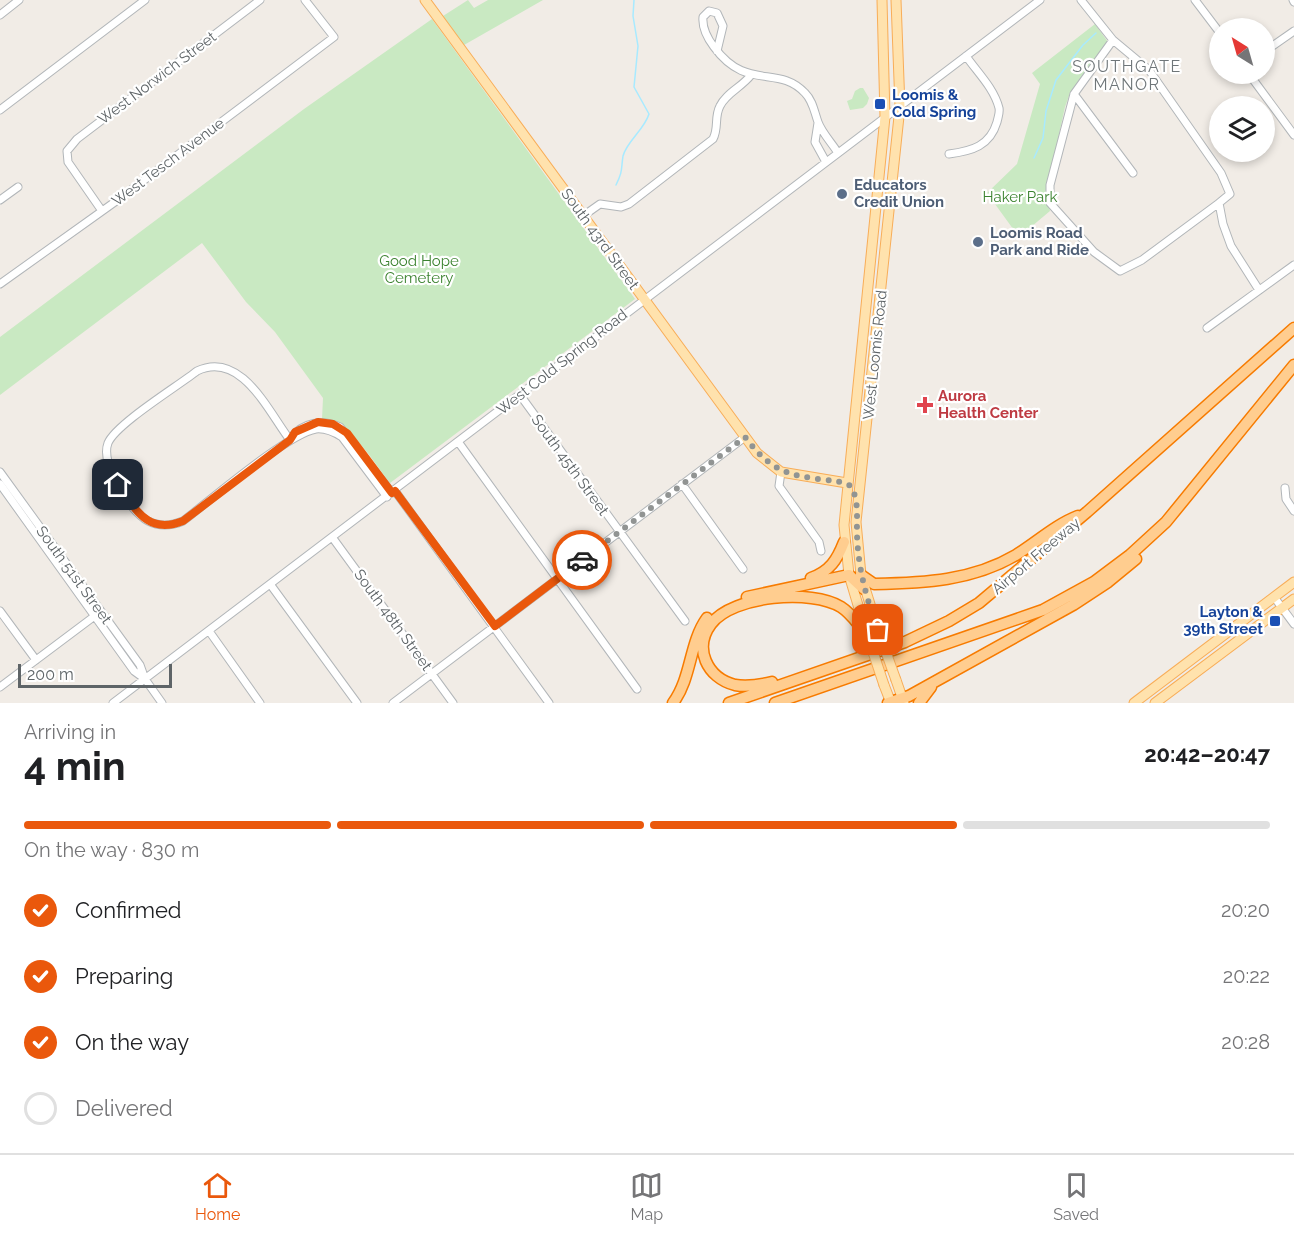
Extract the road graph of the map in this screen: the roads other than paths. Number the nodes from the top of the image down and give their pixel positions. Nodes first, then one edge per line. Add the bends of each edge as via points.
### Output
1 (19, 0) edge
2 (145, 0) edge
3 (260, 0) edge
4 (305, 0) edge
5 (425, 0) edge
6 (882, 0) edge
7 (896, 0) edge
8 (1040, 0) edge
9 (1081, 0) edge
10 (1195, 0) edge
11 (0, 15) edge
12 (1209, 18) edge
13 (1294, 31) edge
14 (1113, 40) junction
15 (1275, 44) edge
16 (717, 51) junction
17 (966, 56) junction
18 (751, 75) junction
19 (1256, 84) edge
20 (1074, 94) junction
21 (900, 107) junction
22 (0, 110) edge
23 (885, 117) junction
24 (818, 123) junction
25 (1294, 135) edge
26 (838, 153) junction
27 (949, 154) dead end
28 (826, 162) junction
29 (1133, 173) dead end
30 (18, 187) dead end
31 (0, 200) edge
32 (1220, 203) junction
33 (102, 211) junction
34 (583, 216) junction
35 (1294, 265) edge
36 (0, 284) edge
37 (1259, 290) junction
38 (866, 296) junction
39 (880, 296) junction
40 (644, 299) junction
41 (1207, 328) dead end
42 (1294, 328) edge
43 (1294, 365) edge
44 (520, 394) junction
45 (745, 437) junction
46 (290, 440) junction
47 (459, 442) junction
48 (851, 446) junction
49 (0, 472) edge
50 (781, 472) junction
51 (847, 483) junction
52 (860, 483) junction
53 (0, 484) edge
54 (682, 484) junction
55 (1285, 488) dead end
56 (391, 493) junction
57 (1294, 511) edge
58 (857, 513) junction
59 (1087, 513) junction
60 (619, 532) junction
61 (332, 537) junction
62 (1149, 540) junction
63 (844, 542) junction
64 (821, 551) dead end
65 (743, 569) dead end
66 (849, 575) junction
67 (861, 575) junction
68 (557, 579) junction
69 (1294, 582) edge
70 (270, 585) junction
71 (786, 588) junction
72 (864, 589) junction
73 (1274, 597) junction
74 (1294, 599) edge
75 (1282, 608) junction
76 (0, 612) edge
77 (98, 613) junction
78 (686, 621) dead end
79 (1294, 624) edge
80 (495, 626) junction
81 (209, 631) junction
82 (872, 632) junction
83 (36, 660) junction
84 (850, 662) junction
85 (432, 674) junction
86 (145, 679) junction
87 (937, 681) junction
88 (0, 687) edge
89 (637, 688) dead end
90 (903, 701) edge
91 (114, 703) edge
92 (162, 703) edge
93 (260, 703) edge
94 (357, 703) edge
95 (393, 703) edge
96 (453, 703) edge
97 (549, 703) edge
98 (673, 703) edge
99 (729, 703) edge
100 (775, 703) edge
101 (890, 703) edge
102 (919, 703) edge
103 (1134, 703) edge
104 (1155, 703) edge

1 - 11 street
2 - 22 street
3 - 33 street, West Norwich Street via 77,139 67,151 68,162
4 - 33 street, West Tesch Avenue via 333,37
5 - 34 main road, South 43rd Street
6 - 23 main road, West Loomis Road
7 - 21 main road, West Loomis Road
8 - 17 street, West Cold Spring Road
9 - 14 street
10 - 12 street
13 - 15 street
14 - 20 street
14 - 32 street via 1149,70 1221,173 1230,194
16 - 16 street via 702,22 709,11 717,13 723,26
16 - 18 street via 733,68
17 - 21 street, West Cold Spring Road
17 - 27 street via 992,92 1000,111 986,142 971,151
18 - 24 street via 793,84 812,103
18 - 34 street via 724,99 713,139 629,204 600,204
19 - 25 street
20 - 29 street
20 - 32 street via 1050,185 1050,203 1094,252 1120,271 1142,260
21 - 23 street, West Cold Spring Road
21 - 39 main road, West Loomis Road
23 - 26 street, West Cold Spring Road
23 - 38 main road, West Loomis Road
24 - 26 street
24 - 28 street via 815,142
26 - 28 street, West Cold Spring Road
28 - 40 street, West Cold Spring Road
30 - 31 street
32 - 37 street via 1231,246
33 - 36 street, West Tesch Avenue
34 - 40 main road, South 43rd Street
35 - 37 street
37 - 41 street
38 - 39 main road
38 - 48 main road, West Loomis Road
39 - 52 main road, West Loomis Road
40 - 44 street, West Cold Spring Road
40 - 45 main road, South 43rd Street
42 - 59 highway, Airport Freeway
43 - 62 highway
44 - 47 street, West Cold Spring Road
44 - 60 street, South 45th Street
45 - 50 main road, South 43rd Street
45 - 54 street
46 - 46 street via 183,521 168,526 146,520 135,510 111,474 106,458 108,442 119,429 197,371 212,365 228,367 241,375
46 - 56 street via 295,432 318,422 333,424
47 - 56 street, West Cold Spring Road
47 - 68 street
48 - 51 main road, West Loomis Road
48 - 52 main road
49 - 77 street, South 51st Street
50 - 51 main road
50 - 64 street via 779,486 819,542
51 - 58 main road via 853,489
51 - 63 main road, West Loomis Road
52 - 58 main road, West Loomis Road
53 - 77 street, South 51st Street
54 - 60 street
54 - 65 street
55 - 57 street via 1286,499
56 - 61 street, West Cold Spring Road
56 - 80 street
58 - 67 main road, West Loomis Road
59 - 67 highway via 1065,521 1007,560 963,576 930,582 874,584
59 - 84 highway, Airport Freeway via 979,603 905,642
60 - 68 street
60 - 78 street, South 45th Street
61 - 70 street, West Cold Spring Road
61 - 85 street, South 48th Street
62 - 87 highway via 1146,549 1096,591
62 - 100 highway via 1094,582 1042,610
63 - 66 main road, West Loomis Road
63 - 71 highway via 837,560 825,572
66 - 71 highway
66 - 72 highway
66 - 82 main road, West Loomis Road
67 - 72 main road, West Loomis Road
68 - 80 street
68 - 89 street
69 - 73 main road
70 - 81 street, West Cold Spring Road
70 - 94 street
71 - 98 highway via 729,603 706,618 698,632 687,678
72 - 82 main road, West Loomis Road
73 - 75 street
73 - 103 main road
74 - 75 main road
75 - 79 street
75 - 104 main road
76 - 83 street
77 - 83 street
77 - 86 street, South 51st Street via 134,671
80 - 85 street
80 - 97 street
81 - 86 street, West Cold Spring Road
81 - 93 street
82 - 84 highway via 842,608 816,597 793,596 723,613 711,623 702,644 705,660 714,674 742,686 765,684
82 - 90 main road, West Loomis Road, bridge
82 - 101 main road, West Loomis Road, bridge
83 - 88 street
84 - 99 highway, Airport Freeway
85 - 95 street
85 - 96 street, South 48th Street
86 - 91 street, West Cold Spring Road
86 - 92 street, South 51st Street
87 - 90 highway
87 - 102 highway
90 - 101 highway

